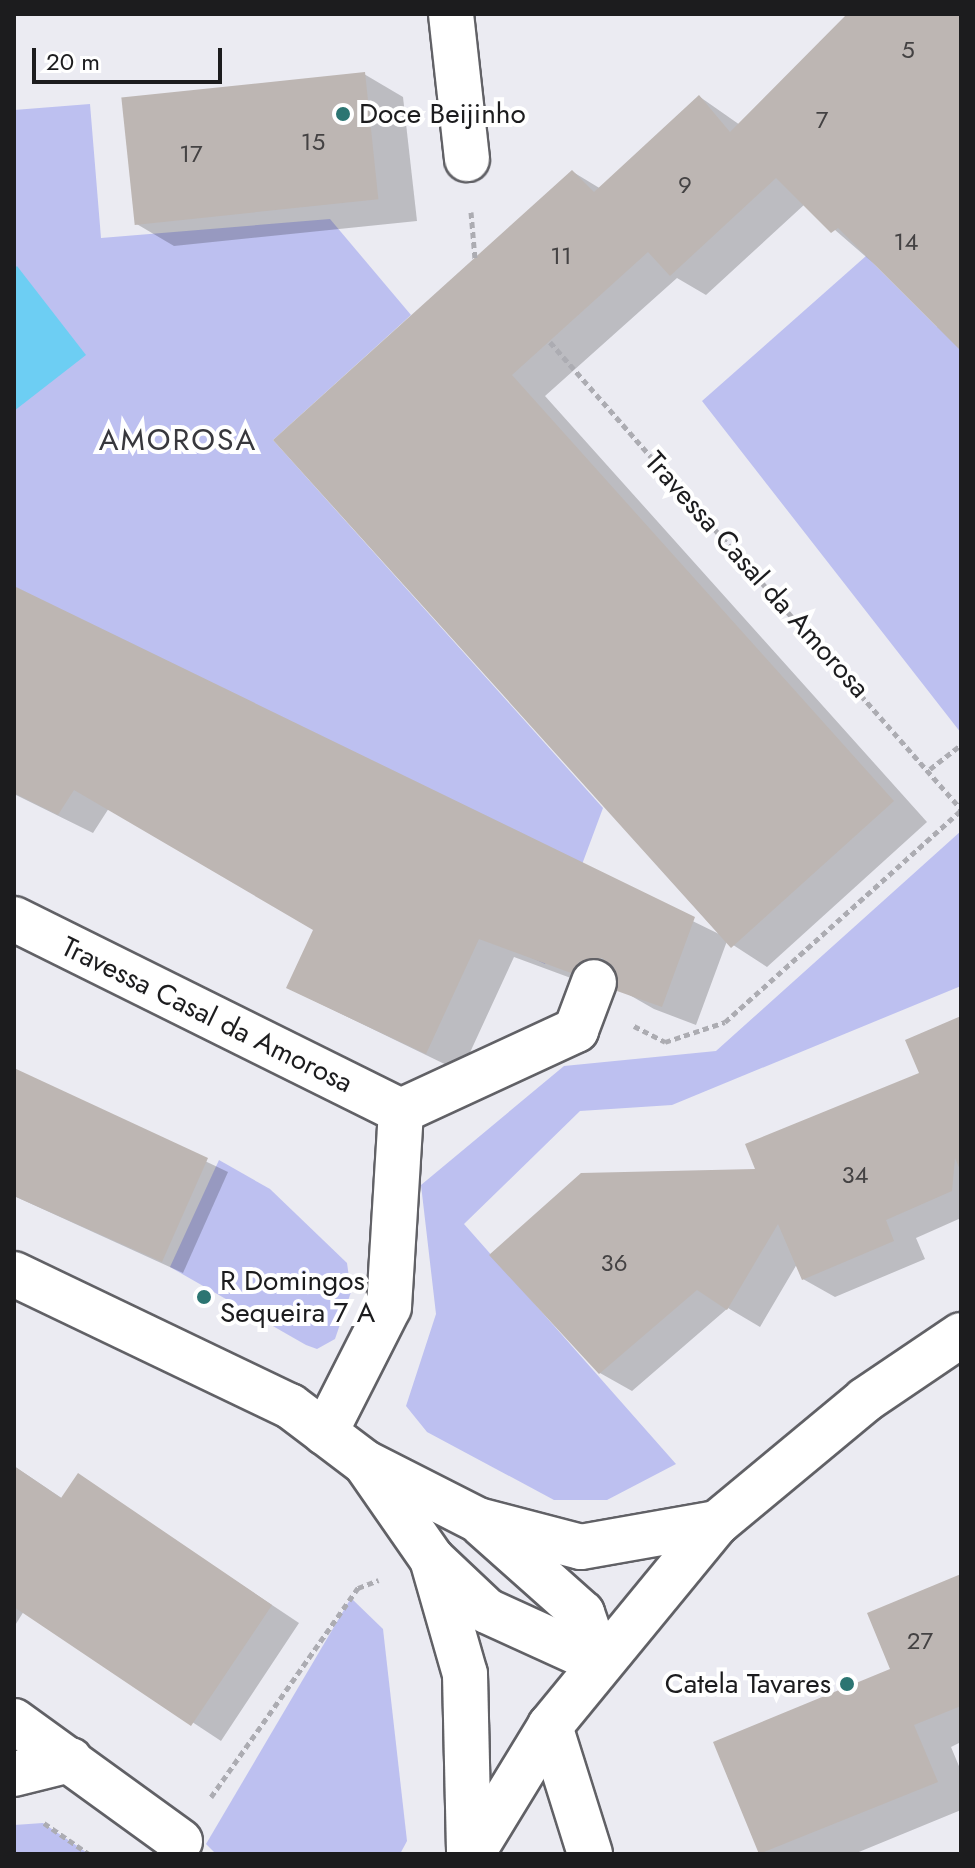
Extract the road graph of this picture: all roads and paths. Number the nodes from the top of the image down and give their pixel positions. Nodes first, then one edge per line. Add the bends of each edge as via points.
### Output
1 (451, 14) edge
2 (467, 159) dead end
3 (550, 342) dead end
4 (961, 745) edge
5 (930, 769) junction
6 (961, 809) edge
7 (14, 919) edge
8 (590, 992) joint
9 (401, 1111) junction
10 (14, 1274) edge
11 (961, 1335) edge
12 (325, 1433) junction
13 (364, 1462) junction
14 (478, 1520) junction
15 (717, 1523) junction
16 (432, 1559) junction
17 (599, 1662) junction
18 (14, 1721) edge
19 (550, 1726) junction
20 (252, 1741) dead end
21 (70, 1760) junction
22 (14, 1774) edge
23 (33, 1816) dead end
24 (180, 1841) dead end
25 (595, 1852) edge
26 (89, 1854) edge
27 (470, 1854) edge

1 - 2 street
3 - 5 path, Travessa Casal da Amorosa
4 - 5 path
5 - 6 path, Travessa Casal da Amorosa
6 - 8 path, Travessa Casal da Amorosa via 725,1022 665,1042
7 - 9 street, Travessa Casal da Amorosa
8 - 9 street via 576,1030
9 - 12 street via 389,1307
10 - 12 street via 290,1406
11 - 15 street via 865,1400
12 - 13 street
13 - 14 street
13 - 16 street
14 - 15 street via 581,1547
14 - 17 street via 582,1613
15 - 17 street
16 - 17 street via 487,1611
16 - 20 path via 358,1588
16 - 27 street via 465,1674
17 - 19 street
18 - 21 street
19 - 25 street
19 - 27 street
21 - 22 street
21 - 24 street
23 - 26 path

